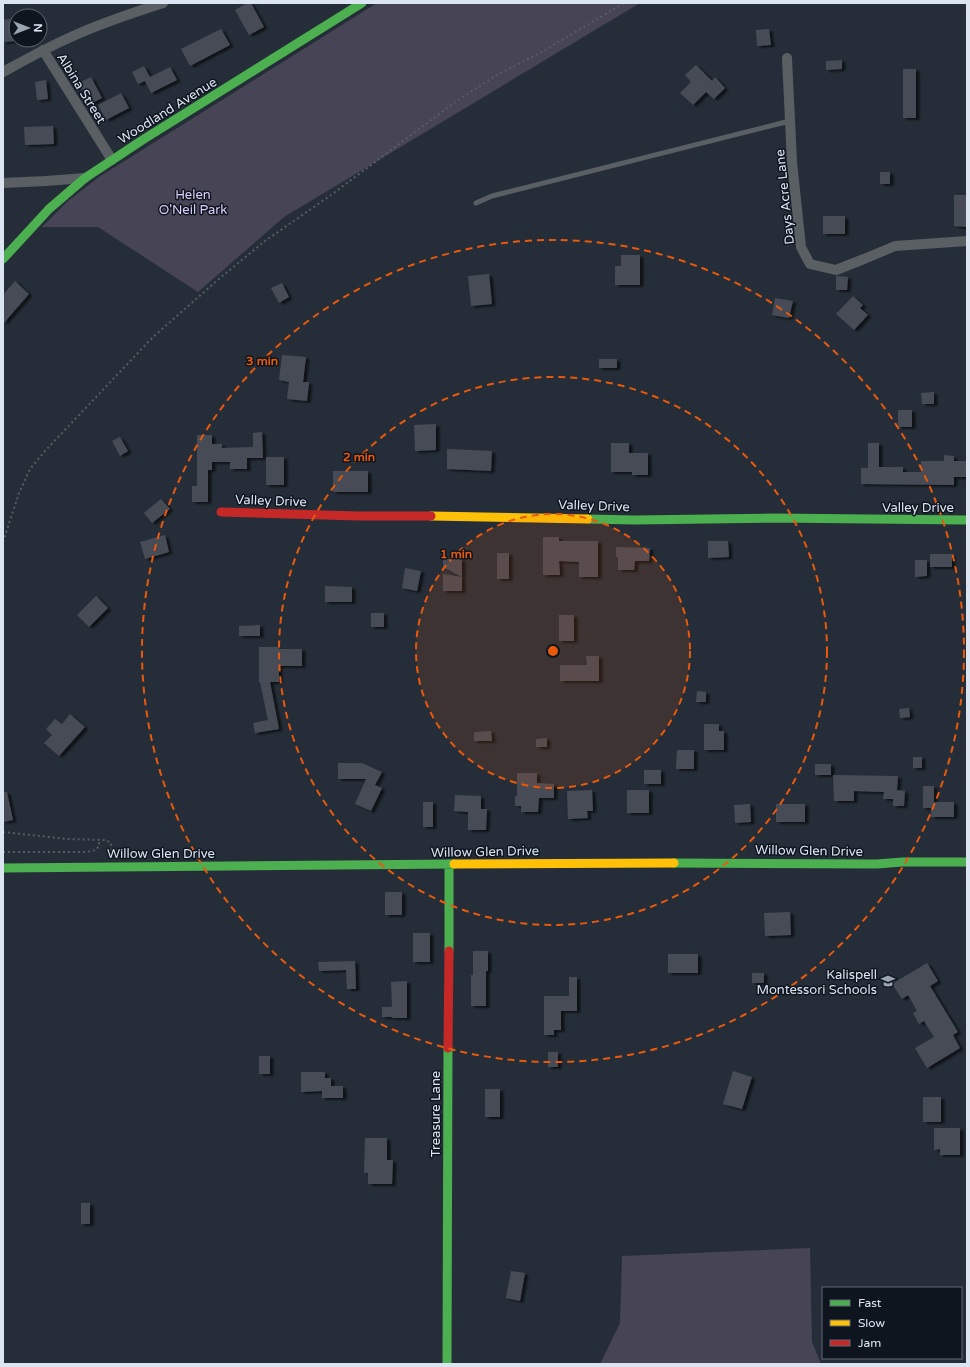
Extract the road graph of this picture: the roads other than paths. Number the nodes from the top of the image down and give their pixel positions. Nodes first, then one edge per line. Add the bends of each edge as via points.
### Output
1 (163, 3) edge
2 (362, 3) edge
3 (43, 50) junction
4 (787, 58) dead end
5 (3, 72) edge
6 (790, 120) junction
7 (112, 160) junction
8 (85, 178) junction
9 (3, 183) edge
10 (476, 203) dead end
11 (967, 241) edge
12 (3, 259) edge
13 (221, 512) dead end
14 (967, 520) edge
15 (967, 862) edge
16 (449, 864) junction
17 (3, 868) edge
18 (447, 1364) edge

1 - 3 street via 73,36
2 - 7 street, Woodland Avenue
3 - 5 street
3 - 7 street, Albina Street
4 - 6 street, Days Acre Lane
6 - 10 lane via 492,196
6 - 11 street, Days Acre Lane via 801,247 810,264 836,270 895,246
7 - 8 street, Woodland Avenue
8 - 9 street
8 - 12 street, Woodland Avenue via 49,209
13 - 14 street, Valley Drive via 634,520
15 - 16 street, Willow Glen Drive
16 - 17 street, Willow Glen Drive
16 - 18 street, Treasure Lane

